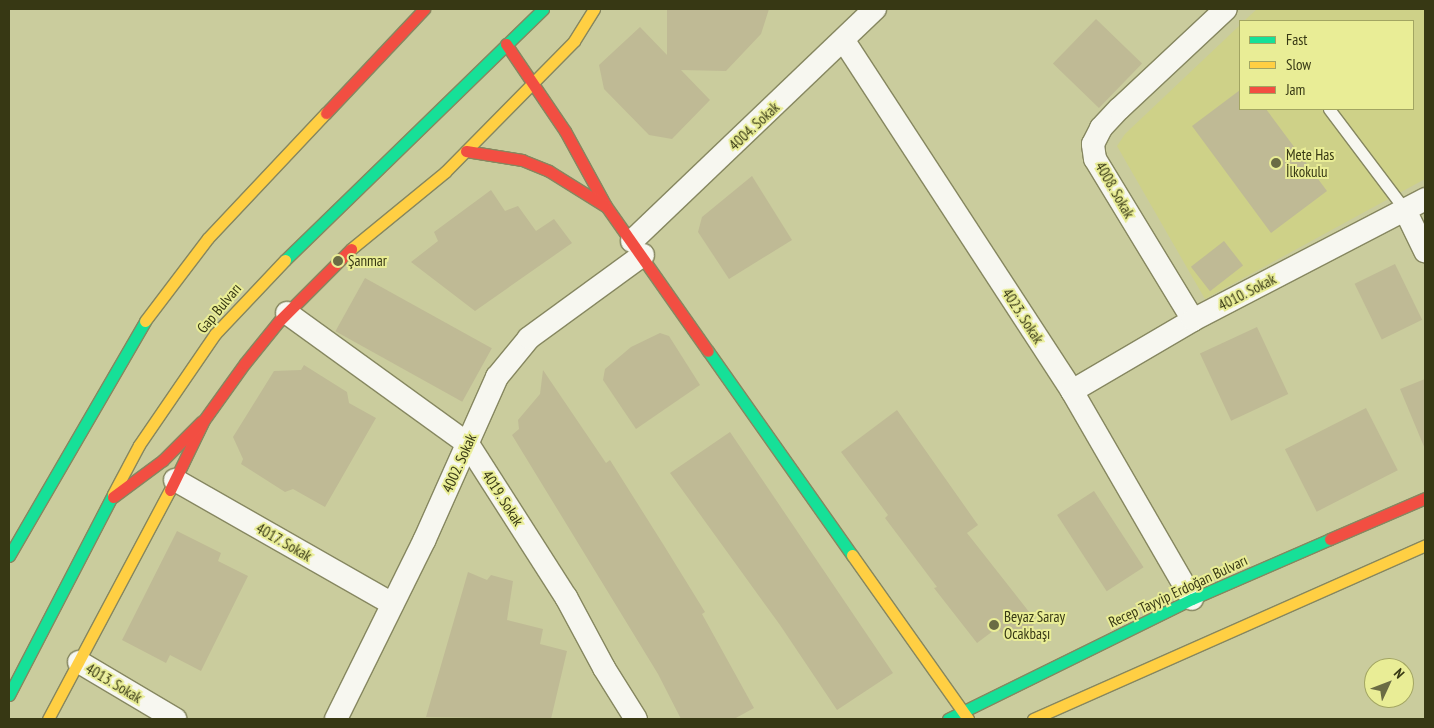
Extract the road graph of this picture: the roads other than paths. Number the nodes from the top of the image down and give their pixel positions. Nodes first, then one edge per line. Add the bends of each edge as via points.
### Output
1 (424, 9) edge
2 (543, 9) edge
3 (594, 9) edge
4 (875, 9) edge
5 (1226, 9) edge
6 (844, 41) junction
7 (506, 44) junction
8 (532, 83) junction
9 (1330, 110) edge
10 (466, 151) junction
11 (1425, 199) edge
12 (606, 206) junction
13 (1405, 210) junction
14 (637, 248) junction
15 (1425, 251) edge
16 (287, 313) junction
17 (1193, 320) junction
18 (1072, 391) junction
19 (204, 420) junction
20 (468, 444) junction
21 (175, 480) junction
22 (113, 497) junction
23 (1425, 498) edge
24 (1425, 544) edge
25 (9, 556) edge
26 (1192, 599) junction
27 (392, 604) junction
28 (79, 662) junction
29 (9, 695) edge
30 (965, 715) edge
31 (48, 719) edge
32 (175, 719) edge
33 (336, 719) edge
34 (636, 719) edge
35 (948, 719) edge
36 (1033, 719) edge

1 - 25 main road via 208,238 140,328
2 - 7 main road, Gap Bulvarı
3 - 8 main road via 574,40
4 - 6 street, 4004. Sokak
5 - 17 street, 4008. Sokak via 1119,109 1101,128 1093,144 1095,159
6 - 14 street, 4004. Sokak
6 - 18 street, 4023. Sokak
7 - 8 main road
7 - 22 main road, Gap Bulvarı via 432,120 254,290 215,334 162,408
8 - 10 main road
8 - 12 main road via 564,131
9 - 13 lane
10 - 12 main road via 489,152 549,171
10 - 16 main road via 445,172 369,231
11 - 13 street, 4010. Sokak
12 - 14 main road
13 - 15 street
13 - 17 street, 4010. Sokak
14 - 20 street, 4002. Sokak via 529,338 497,377
14 - 30 main road
16 - 19 main road
16 - 20 street, 4019. Sokak
17 - 18 street, 4010. Sokak
18 - 26 street, 4023. Sokak
19 - 21 main road
19 - 22 main road via 163,460
20 - 27 street, 4002. Sokak
20 - 34 street, 4019. Sokak via 566,597
21 - 27 street, 4017. Sokak
21 - 28 main road
22 - 29 main road, Gap Bulvarı
23 - 26 main road, Recep Tayyip Erdoğan Bulvarı
24 - 36 main road
26 - 30 main road, Recep Tayyip Erdoğan Bulvarı
27 - 33 street, 4002. Sokak
28 - 31 main road
28 - 32 street, 4013. Sokak
30 - 35 main road, Recep Tayyip Erdoğan Bulvarı

